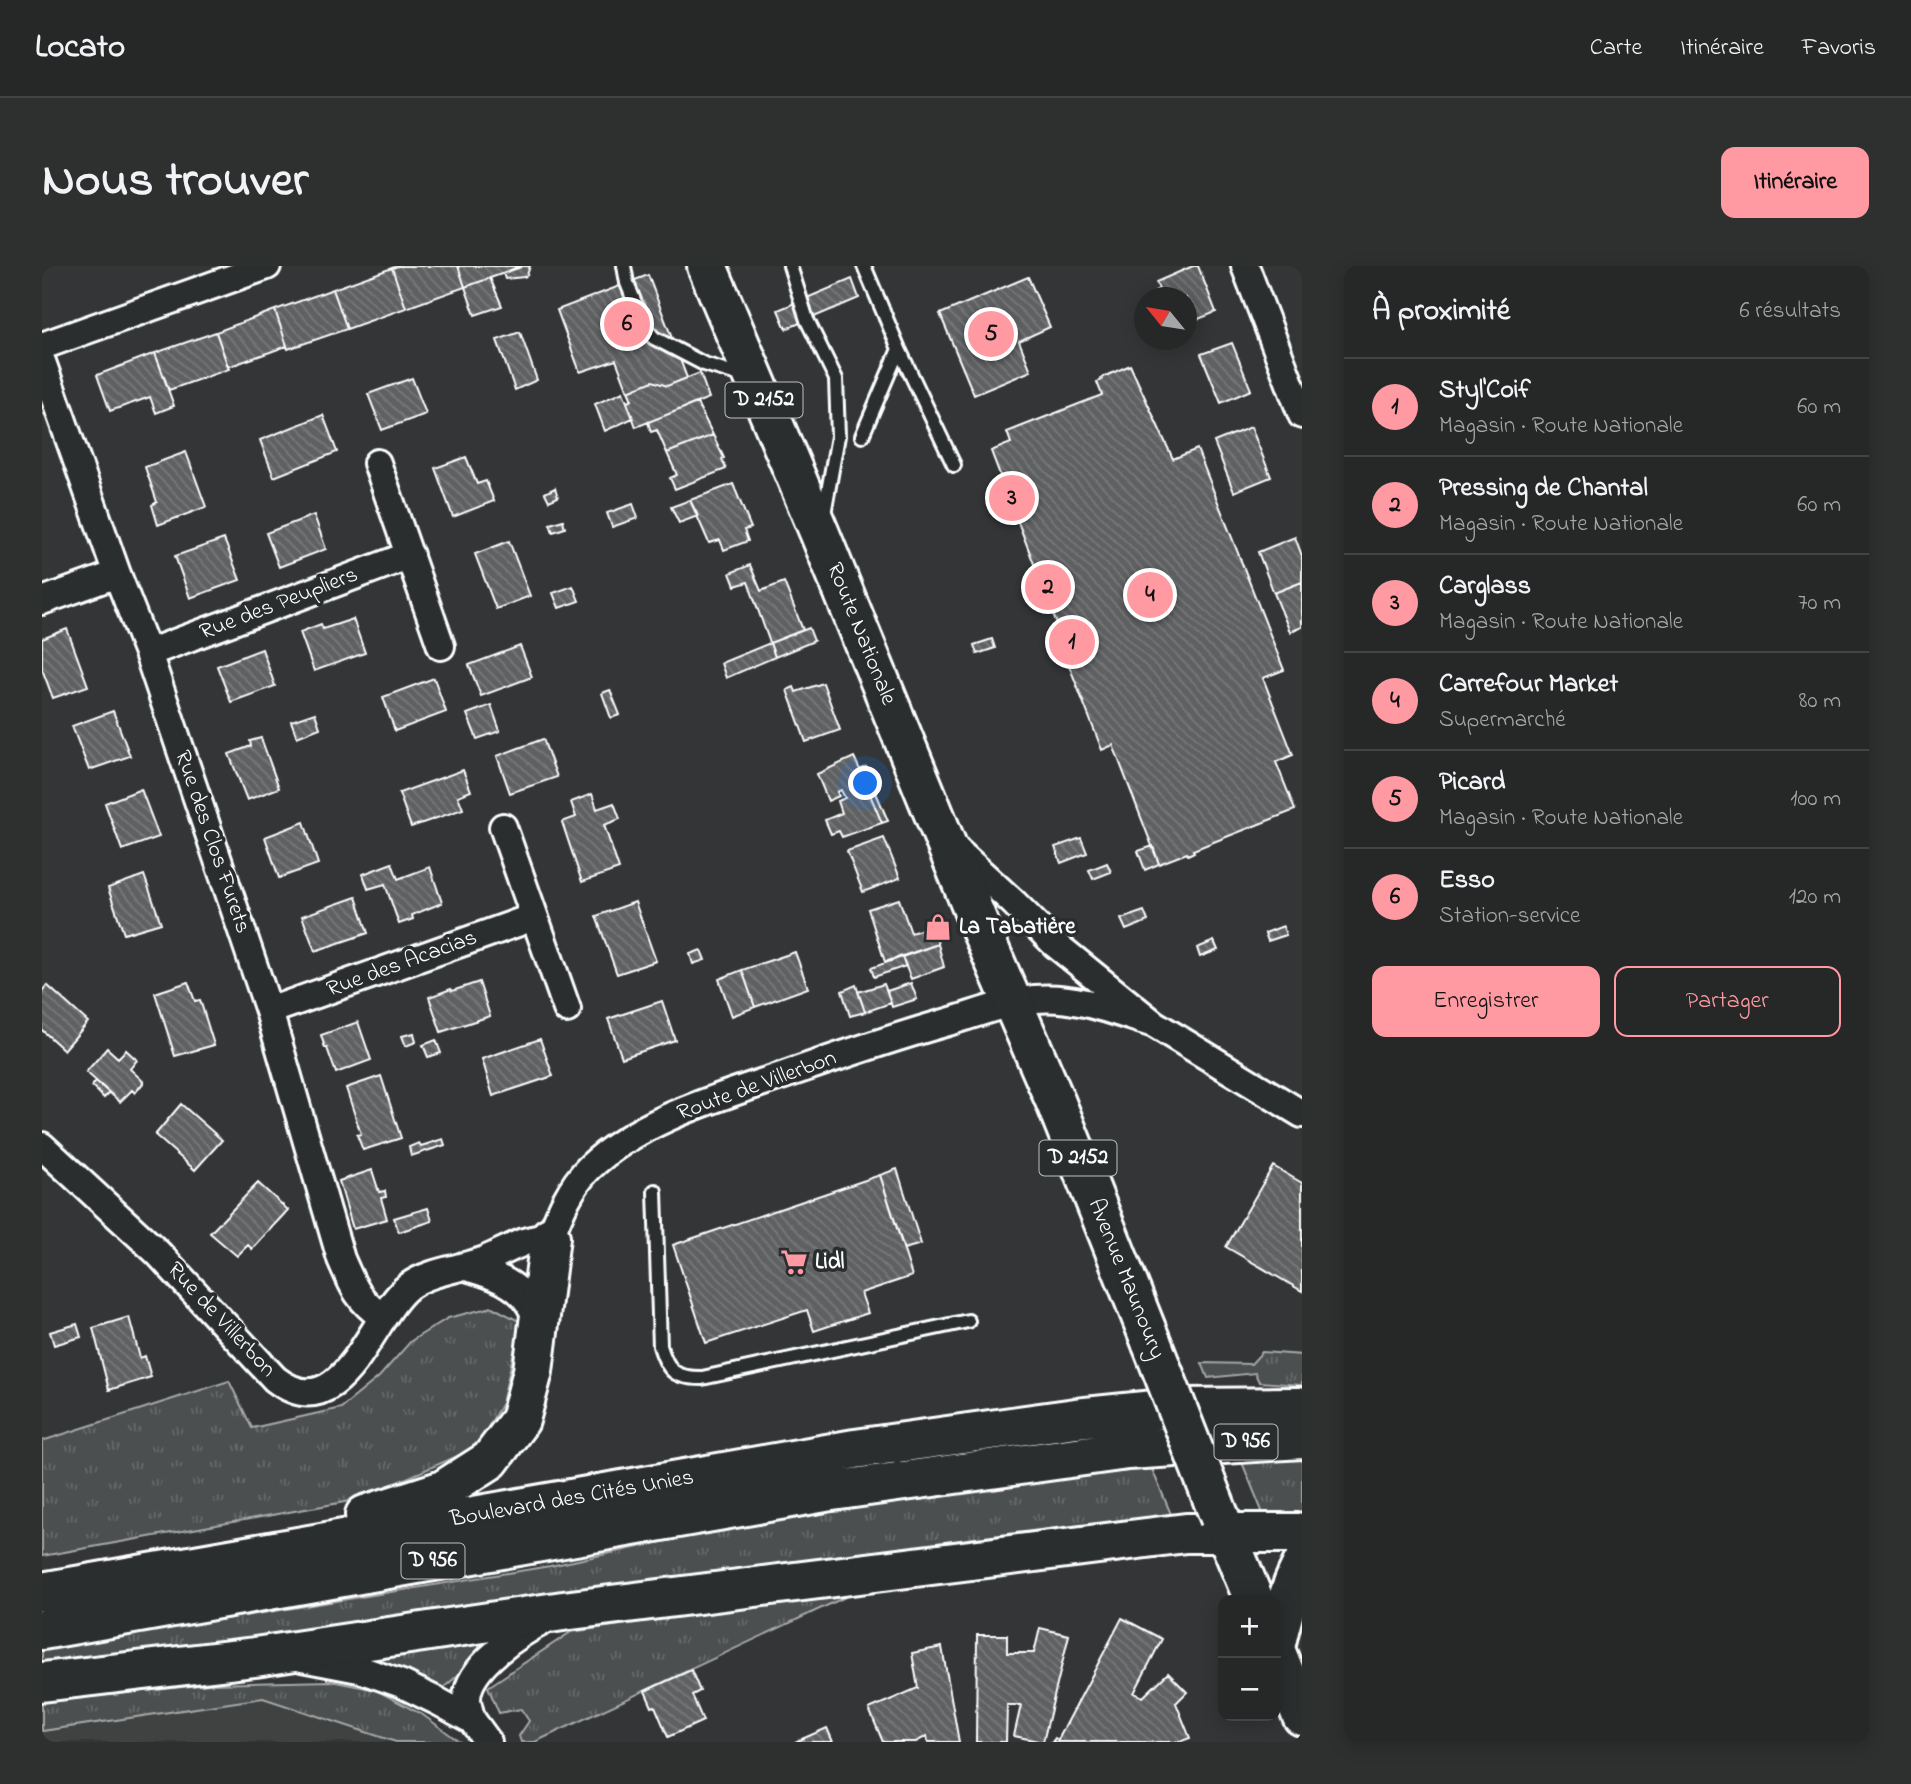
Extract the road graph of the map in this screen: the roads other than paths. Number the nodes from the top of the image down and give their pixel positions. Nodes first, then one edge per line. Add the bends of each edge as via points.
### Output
1 (267, 266) edge
2 (624, 266) edge
3 (707, 266) edge
4 (790, 266) edge
5 (864, 266) edge
6 (1245, 266) edge
7 (229, 272) edge
8 (42, 346) edge
9 (899, 349) junction
10 (42, 362) edge
11 (755, 380) junction
12 (1302, 415) edge
13 (862, 436) dead end
14 (377, 463) dead end
15 (954, 465) dead end
16 (820, 534) junction
17 (410, 555) junction
18 (117, 574) junction
19 (42, 601) edge
20 (441, 646) dead end
21 (148, 653) junction
22 (502, 827) dead end
23 (943, 838) junction
24 (534, 917) junction
25 (1012, 1004) junction
26 (567, 1009) dead end
27 (269, 1011) junction
28 (1154, 1024) junction
29 (1302, 1114) edge
30 (42, 1146) edge
31 (655, 1191) dead end
32 (550, 1237) junction
33 (463, 1266) junction
34 (382, 1317) junction
35 (968, 1321) dead end
36 (540, 1323) junction
37 (1302, 1407) edge
38 (1302, 1439) edge
39 (1224, 1525) junction
40 (1302, 1533) edge
41 (223, 1561) junction
42 (1302, 1565) edge
43 (42, 1592) edge
44 (1252, 1595) edge
45 (563, 1611) junction
46 (1281, 1621) edge
47 (42, 1630) edge
48 (255, 1657) junction
49 (1278, 1658) edge
50 (42, 1682) edge
51 (1302, 1716) edge
52 (472, 1720) junction
53 (488, 1742) edge

1 - 7 street
2 - 11 lane via 640,317 654,338 704,364
3 - 11 main road, Route Nationale / D 2152
4 - 16 lane via 807,320 836,379 838,436
5 - 9 lane
6 - 12 street
7 - 8 street
9 - 13 lane
9 - 15 lane
10 - 18 street, Rue des Clos Furets
11 - 16 main road, Route Nationale / D 2152
14 - 17 street
16 - 23 main road, Route Nationale / D 2152
17 - 20 street
17 - 21 street, Rue des Peupliers
18 - 19 street
18 - 21 street, Rue des Clos Furets
21 - 27 street, Rue des Clos Furets
22 - 24 street
23 - 25 main road, Route Nationale / D 2152
23 - 28 street via 1055,944
24 - 26 street
24 - 27 street, Rue des Acacias
25 - 28 street, Route de Villerbon via 1058,999
25 - 32 street, Route de Villerbon via 746,1088 643,1130 588,1168 563,1205
25 - 39 main road, Avenue Maunoury / D 2152, bridge
27 - 34 street, Rue des Clos Furets via 341,1259 361,1299
28 - 29 street
30 - 34 street, Rue de Villerbon via 158,1253 285,1387 310,1392 338,1380 365,1349
31 - 35 lane via 660,1346 665,1362 685,1378
32 - 33 street, Rue de Villerbon via 526,1241
32 - 36 main road
33 - 34 street, Rue de Villerbon via 411,1284
33 - 36 street via 514,1288
36 - 41 main road via 520,1420 490,1460 443,1490
37 - 41 main road, Boulevard des Cités Unies / D 956 via 1174,1408 855,1449
38 - 47 main road, Boulevard des Cités Unies / D 956 via 1127,1450 825,1492
39 - 40 main road
39 - 44 main road, Avenue Maunoury
39 - 45 main road
41 - 43 main road, Boulevard des Cités Unies / D 956
42 - 46 main road
45 - 48 main road
45 - 52 street via 528,1628 473,1677 467,1698
48 - 50 main road
48 - 52 street via 292,1657 359,1669 401,1684
49 - 51 main road
52 - 53 street

